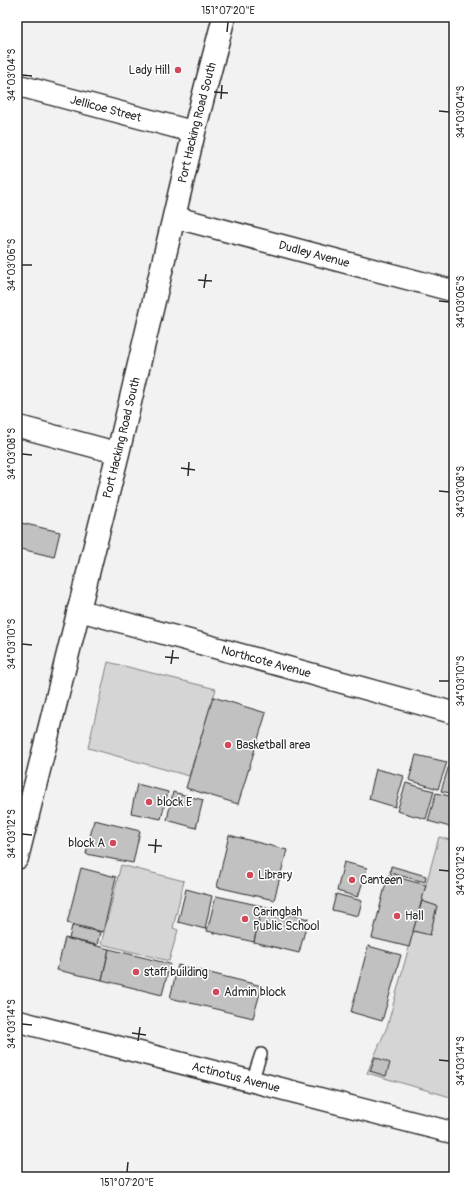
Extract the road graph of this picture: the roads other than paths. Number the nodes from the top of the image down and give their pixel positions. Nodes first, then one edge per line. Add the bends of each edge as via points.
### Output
1 (224, 17) edge
2 (17, 85) edge
3 (194, 132) junction
4 (174, 217) junction
5 (454, 291) edge
6 (17, 426) edge
7 (118, 453) junction
8 (78, 610) junction
9 (454, 713) edge
10 (17, 858) edge
11 (17, 1020) edge
12 (261, 1054) dead end
13 (252, 1081) junction
14 (454, 1133) edge

1 - 3 street, Port Hacking Road South
2 - 3 street, Jellicoe Street
3 - 4 street, Port Hacking Road South
4 - 5 street, Dudley Avenue
4 - 7 street, Port Hacking Road South
6 - 7 street
7 - 8 street, Port Hacking Road South
8 - 9 street, Northcote Avenue
8 - 10 street, Port Hacking Road South
11 - 13 street, Actinotus Avenue
12 - 13 lane
13 - 14 street, Actinotus Avenue

